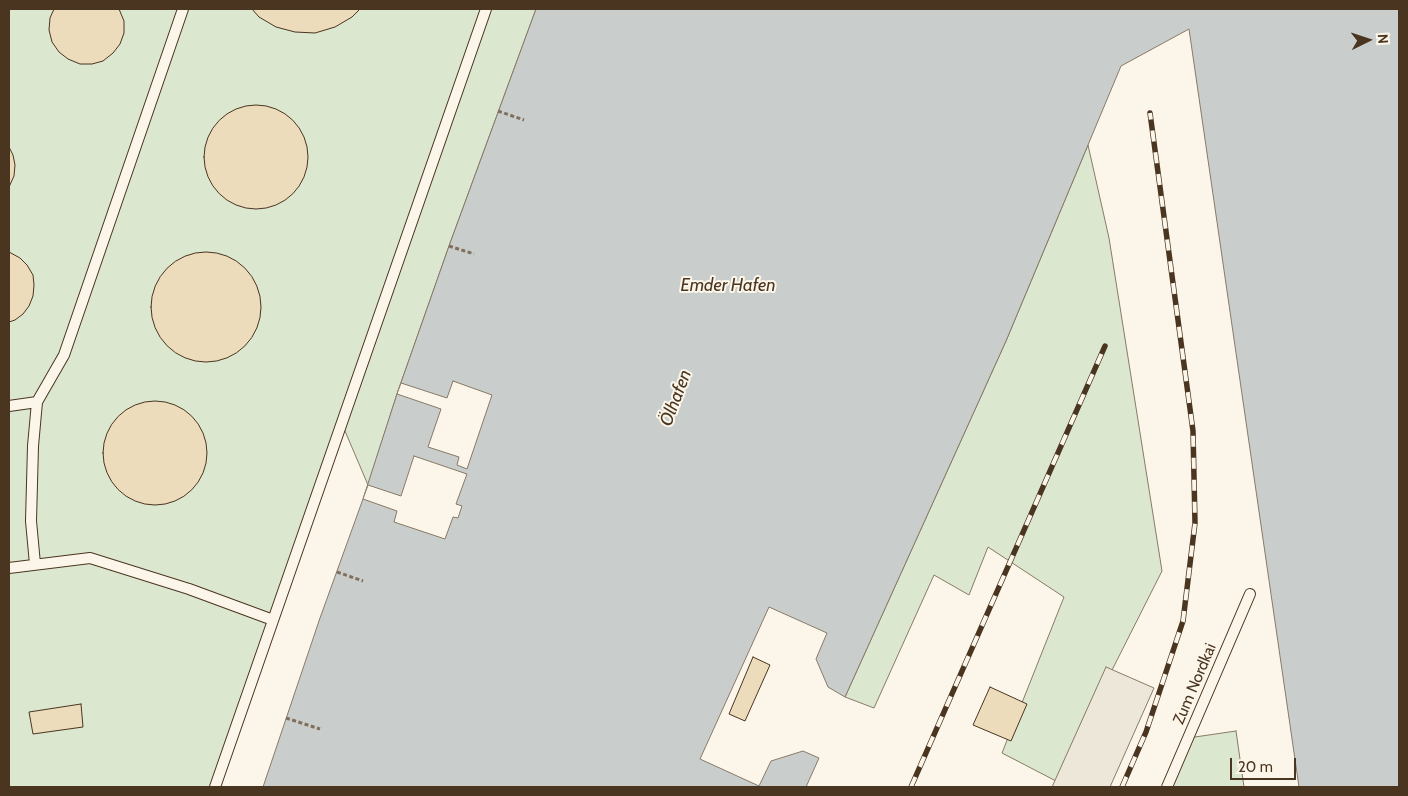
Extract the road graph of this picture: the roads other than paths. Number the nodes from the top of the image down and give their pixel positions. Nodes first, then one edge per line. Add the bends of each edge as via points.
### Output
1 (183, 9) edge
2 (486, 9) edge
3 (37, 402) junction
4 (9, 406) edge
5 (36, 564) junction
6 (9, 568) edge
7 (1250, 594) dead end
8 (273, 620) junction
9 (215, 787) edge
10 (1167, 787) edge

1 - 3 lane via 64,355
2 - 8 lane
3 - 4 lane
3 - 5 lane via 31,521
5 - 6 lane
5 - 8 lane via 90,558
7 - 10 lane, Zum Nordkai
8 - 9 lane

